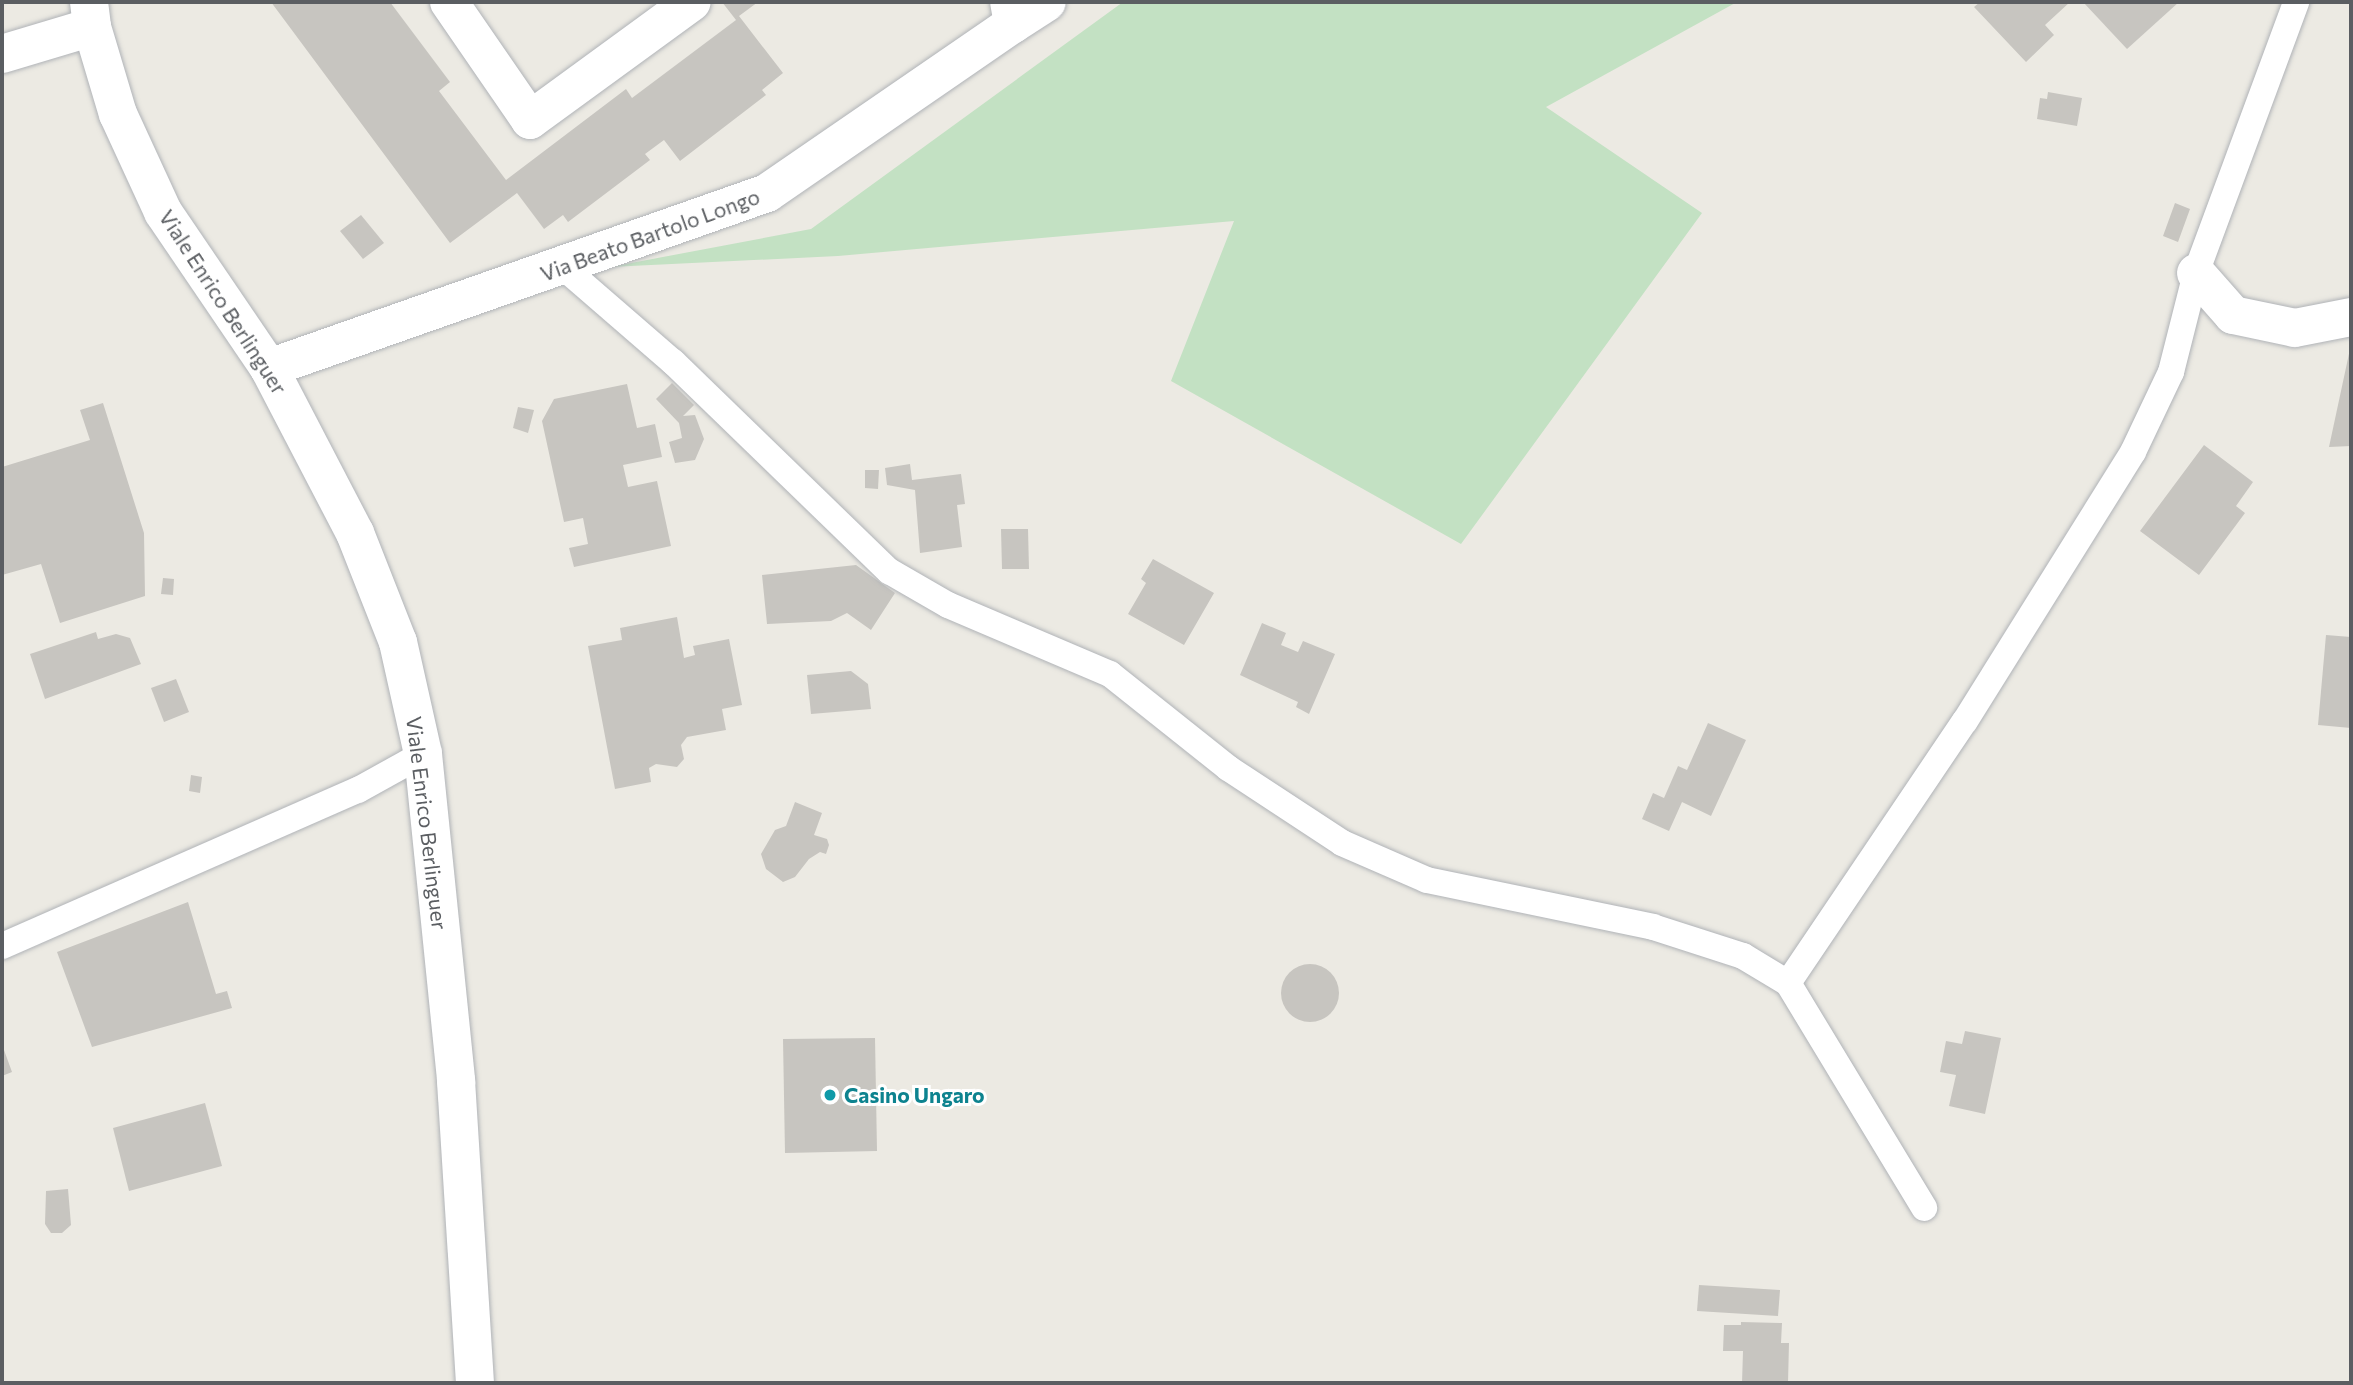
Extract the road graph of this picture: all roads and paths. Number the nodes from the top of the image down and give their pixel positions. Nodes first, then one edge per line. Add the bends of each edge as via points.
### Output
1 (449, 2) edge
2 (692, 2) edge
3 (1047, 2) edge
4 (2296, 2) edge
5 (1011, 13) edge
6 (91, 15) edge
7 (2, 54) edge
8 (562, 266) junction
9 (2196, 273) junction
10 (2351, 317) edge
11 (269, 368) junction
12 (423, 754) junction
13 (2, 946) edge
14 (1788, 983) junction
15 (1924, 1208) dead end
16 (471, 1375) edge

1 - 2 street via 530,120
3 - 5 street, Via Beato Bartolo Longo
4 - 9 lane
5 - 8 street, Via Beato Bartolo Longo via 767,193
6 - 7 street
6 - 11 street, Viale Enrico Berlinguer via 118,114 163,212
8 - 11 street, Via Beato Bartolo Longo
8 - 14 lane via 673,362 889,572 948,605 1111,674 1228,768 1342,843 1427,880 1653,927 1743,956
9 - 10 street via 2233,315 2295,328
9 - 14 lane via 2171,372 2133,452 1965,721
11 - 12 street, Viale Enrico Berlinguer via 355,533 398,642
12 - 13 lane via 358,790
12 - 16 street, Viale Enrico Berlinguer via 456,1081
14 - 15 lane

